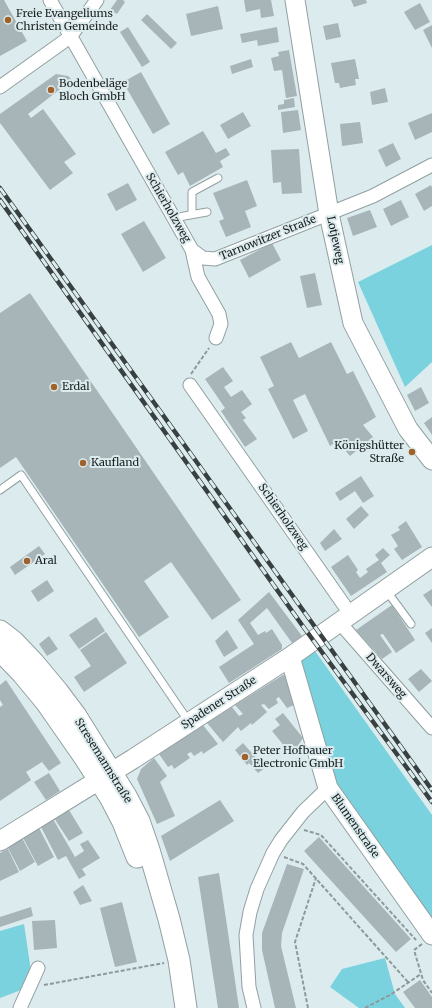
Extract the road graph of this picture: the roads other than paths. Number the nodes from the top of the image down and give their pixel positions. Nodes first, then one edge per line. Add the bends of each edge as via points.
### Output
1 (50, 0) edge
2 (97, 0) edge
3 (295, 0) edge
4 (70, 37) junction
5 (0, 87) edge
6 (432, 166) edge
7 (218, 178) dead end
8 (207, 212) dead end
9 (192, 214) junction
10 (329, 214) junction
11 (173, 218) junction
12 (192, 250) junction
13 (216, 338) road end
14 (190, 385) road end
15 (432, 460) edge
16 (0, 490) edge
17 (432, 558) edge
18 (386, 590) junction
19 (345, 619) junction
20 (410, 624) dead end
21 (0, 631) edge
22 (0, 650) edge
23 (290, 657) junction
24 (190, 722) junction
25 (432, 728) edge
26 (105, 776) junction
27 (328, 788) junction
28 (0, 841) edge
29 (426, 940) edge
30 (38, 968) dead end
31 (20, 1008) edge
32 (174, 1008) edge
33 (186, 1008) edge
34 (254, 1008) edge

1 - 4 street, Schierholzweg
2 - 4 street
3 - 10 street, Lotjeweg
4 - 5 street
4 - 11 street, Schierholzweg
6 - 10 street, Tarnowitzer Straße via 373,196
7 - 9 lane via 192,192
8 - 9 lane
9 - 11 lane
10 - 12 street, Tarnowitzer Straße via 215,259 203,258
10 - 15 street, Lotjeweg via 353,323 408,429
11 - 12 street, Schierholzweg
12 - 13 street, Schierholzweg via 198,277 219,314 221,324
14 - 19 street, Schierholzweg
16 - 24 lane via 21,475
17 - 18 street, Spadener Straße
18 - 19 street, Spadener Straße
18 - 20 lane
19 - 23 street, Spadener Straße
19 - 25 street, Dwarsweg
21 - 26 main road, Stresemannstraße via 34,663 76,716
22 - 26 main road, Stresemannstraße via 22,673
23 - 24 street, Spadener Straße
23 - 27 street, Blumenstraße
24 - 26 street, Spadener Straße
26 - 28 street, Spadener Straße
26 - 32 main road, Stresemannstraße via 135,850 155,915 167,962
26 - 33 main road, Stresemannstraße via 123,789 139,821 170,919
27 - 29 street, Blumenstraße
27 - 34 street via 291,826 273,853 257,889 246,935 249,987
30 - 31 street

